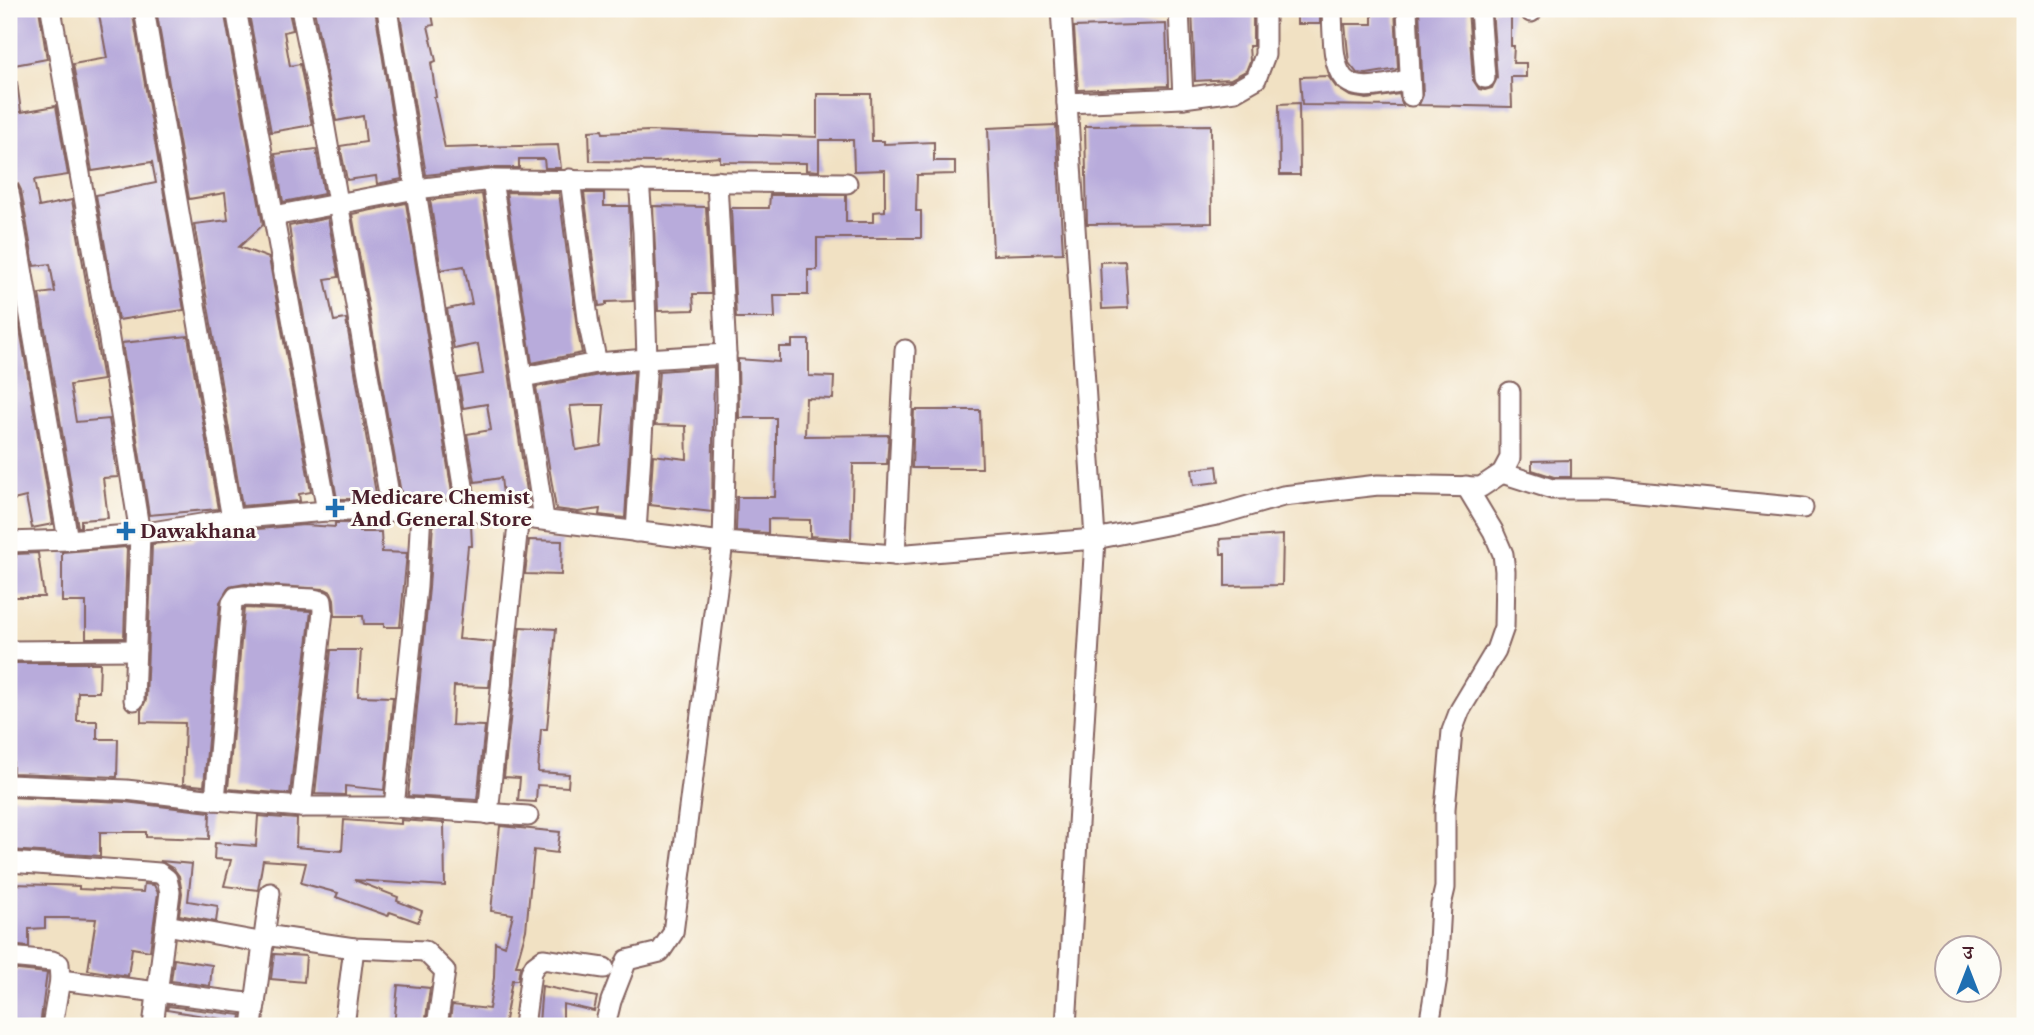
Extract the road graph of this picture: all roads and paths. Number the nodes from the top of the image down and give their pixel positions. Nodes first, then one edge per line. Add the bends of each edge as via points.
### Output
1 (51, 9) edge
2 (144, 9) edge
3 (236, 9) edge
4 (301, 9) edge
5 (387, 9) edge
6 (1061, 9) edge
7 (1179, 9) edge
8 (1265, 9) edge
9 (1332, 9) edge
10 (1407, 9) edge
11 (1480, 9) edge
12 (1485, 78) dead end
13 (1183, 98) junction
14 (1067, 103) junction
15 (570, 179) junction
16 (492, 180) junction
17 (639, 180) junction
18 (717, 181) junction
19 (847, 183) dead end
20 (416, 189) junction
21 (9, 192) edge
22 (338, 204) junction
23 (274, 216) junction
24 (905, 350) dead end
25 (726, 354) junction
26 (647, 359) junction
27 (597, 363) junction
28 (523, 377) junction
29 (1510, 392) dead end
30 (1502, 473) junction
31 (1465, 486) junction
32 (1803, 508) dead end
33 (327, 511) junction
34 (421, 511) junction
35 (467, 511) junction
36 (392, 512) junction
37 (519, 515) junction
38 (232, 519) junction
39 (544, 519) junction
40 (636, 532) junction
41 (140, 534) junction
42 (68, 540) junction
43 (1095, 540) junction
44 (9, 542) edge
45 (723, 542) junction
46 (895, 555) junction
47 (136, 650) junction
48 (9, 651) edge
49 (134, 700) dead end
50 (9, 785) edge
51 (215, 800) junction
52 (301, 807) junction
53 (394, 807) junction
54 (488, 814) junction
55 (528, 816) dead end
56 (9, 862) edge
57 (270, 893) dead end
58 (166, 925) junction
59 (264, 939) junction
60 (354, 947) junction
61 (9, 957) edge
62 (604, 968) dead end
63 (60, 979) junction
64 (158, 991) junction
65 (255, 1004) junction
66 (52, 1026) edge
67 (153, 1026) edge
68 (252, 1026) edge
69 (344, 1026) edge
70 (437, 1026) edge
71 (524, 1026) edge
72 (605, 1026) edge
73 (1066, 1026) edge
74 (1429, 1026) edge

1 - 41 street
2 - 38 street
3 - 23 street
4 - 22 street
5 - 20 street
6 - 14 street
7 - 13 street
8 - 13 street via 1265,55 1256,79 1235,91
9 - 10 street via 1333,49 1341,77 1348,84 1411,87
11 - 12 street
13 - 14 street
14 - 43 street
15 - 16 street
15 - 17 street
15 - 27 street
16 - 20 street
16 - 28 street
17 - 18 street
17 - 26 street
18 - 19 street
18 - 25 street
20 - 22 street
20 - 35 street
21 - 42 street
22 - 23 street
22 - 36 street
23 - 33 street
24 - 46 street
25 - 26 street
25 - 45 street
26 - 27 street
26 - 40 street
27 - 28 street
28 - 39 street
29 - 30 street via 1510,458
30 - 31 street via 1481,486
30 - 32 street via 1552,489 1608,489
31 - 43 street via 1378,485 1283,496
31 - 74 street via 1503,554 1504,628 1452,731 1445,809 1445,888
33 - 36 street
33 - 38 street
34 - 35 street
34 - 36 street
34 - 53 street
35 - 37 street
37 - 39 street
37 - 54 street
38 - 41 street
39 - 40 street
40 - 45 street
41 - 42 street
41 - 47 street
42 - 44 street
43 - 46 street
43 - 73 street
45 - 46 street
45 - 72 street via 673,933 660,952 627,960
47 - 48 street
47 - 49 street
50 - 51 street via 127,790
51 - 52 street
51 - 52 street via 232,603 244,596 313,599 321,601 323,611
52 - 53 street
53 - 54 street
54 - 55 street
56 - 58 street via 159,873 167,879 170,892
57 - 59 street
58 - 59 street
58 - 64 street
59 - 60 street
59 - 65 street
60 - 69 street
60 - 70 street via 429,954 445,971
61 - 63 street via 59,964
62 - 71 street via 543,959 531,972
63 - 64 street
63 - 66 street
64 - 65 street
64 - 67 street
65 - 68 street

